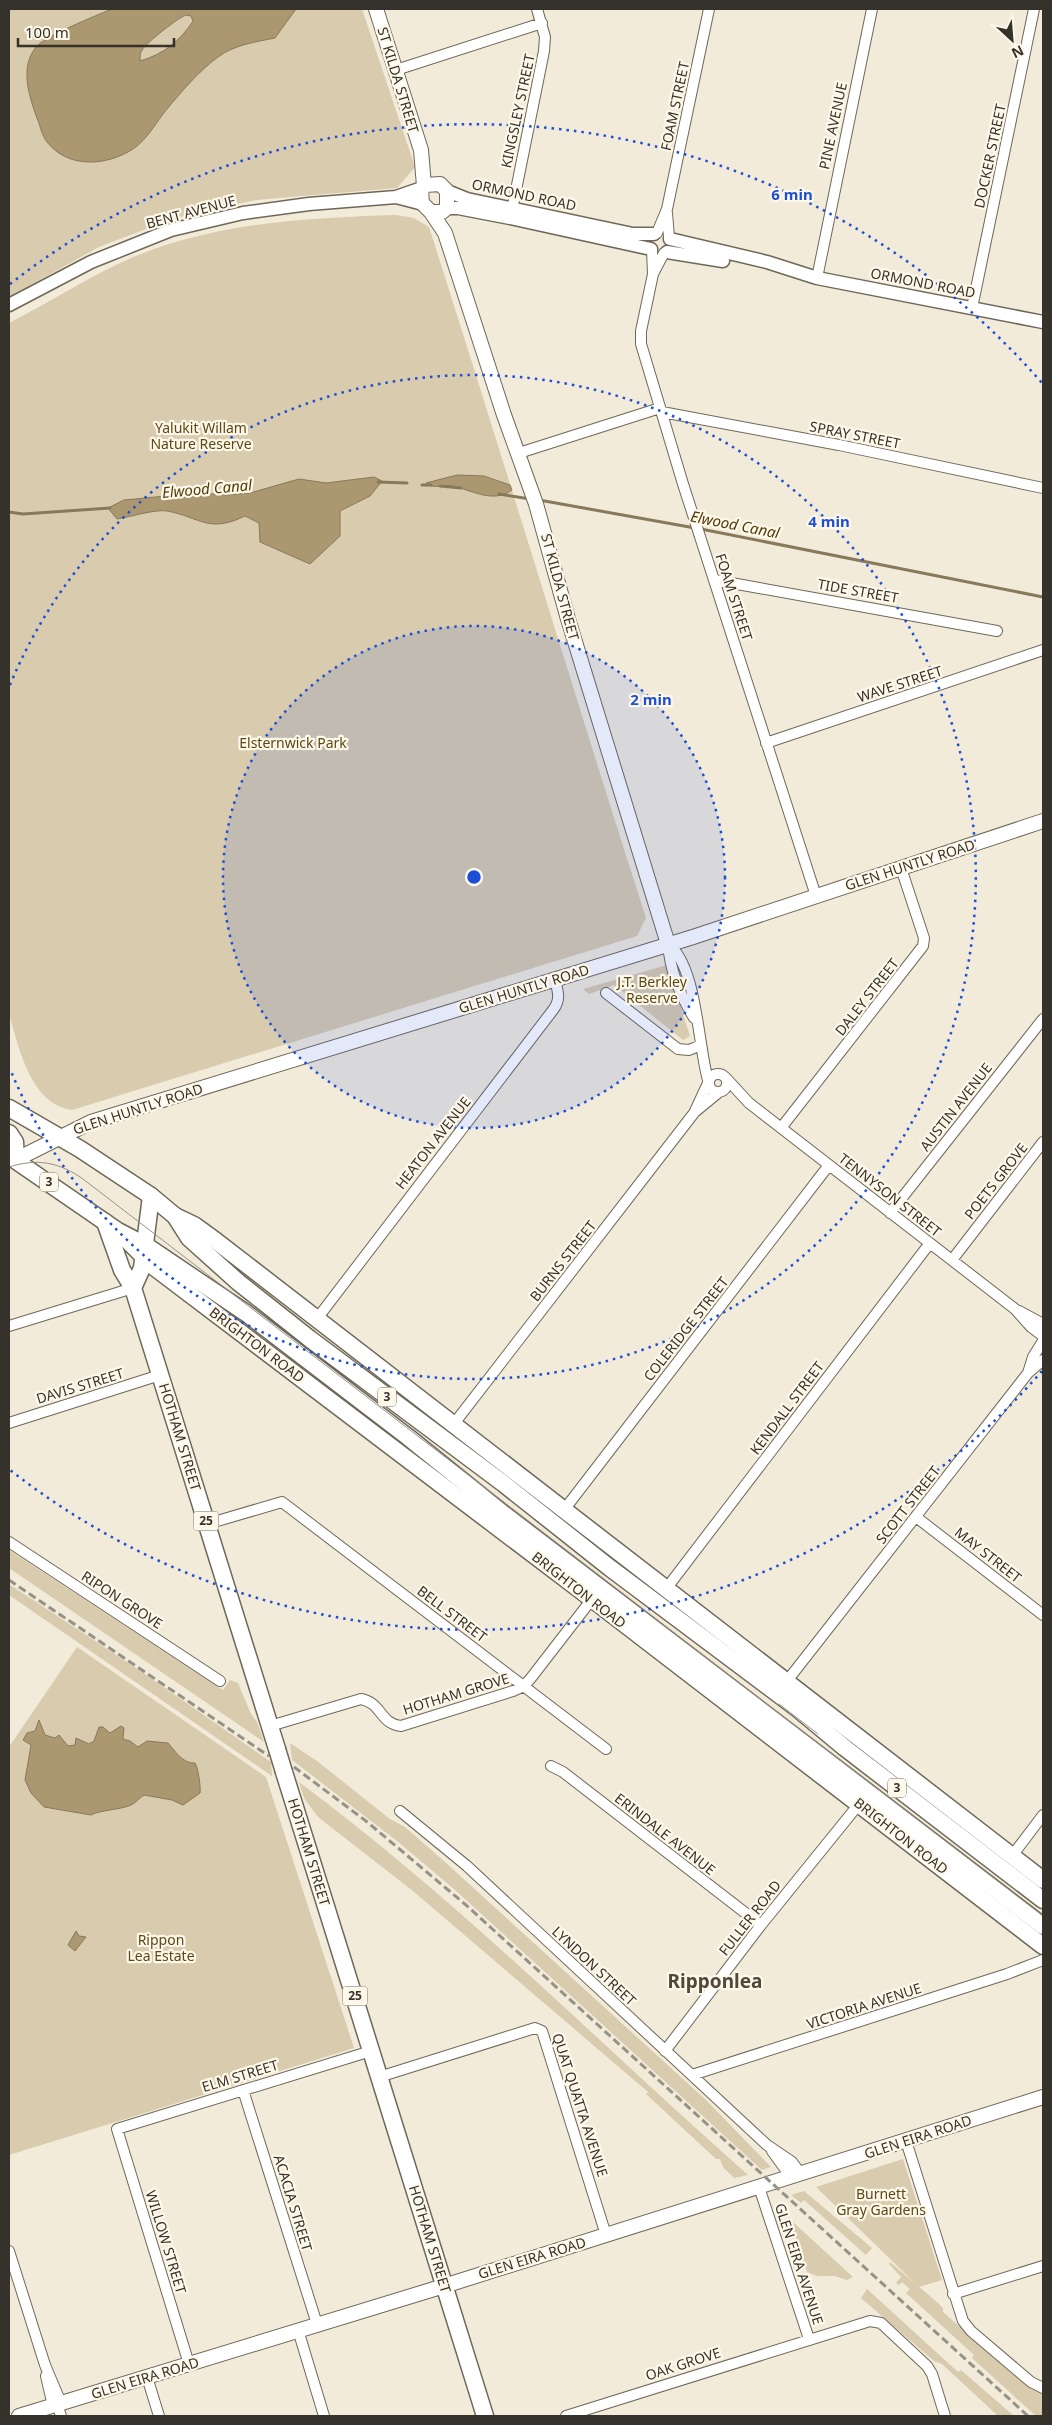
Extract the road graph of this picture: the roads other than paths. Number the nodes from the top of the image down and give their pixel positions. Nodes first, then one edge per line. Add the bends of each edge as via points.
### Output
1 (376, 9) edge
2 (537, 9) edge
3 (709, 9) edge
4 (872, 9) edge
5 (1034, 9) edge
6 (542, 23) junction
7 (396, 70) junction
8 (421, 150) junction
9 (423, 187) junction
10 (444, 188) junction
11 (396, 198) junction
12 (437, 209) junction
13 (511, 213) junction
14 (663, 236) junction
15 (658, 251) junction
16 (797, 272) junction
17 (817, 278) junction
18 (9, 305) edge
19 (972, 308) junction
20 (1043, 322) edge
21 (661, 410) junction
22 (519, 453) junction
23 (1043, 488) edge
24 (715, 580) junction
25 (997, 631) dead end
26 (1043, 650) edge
27 (766, 743) junction
28 (1043, 822) edge
29 (901, 868) junction
30 (816, 896) junction
31 (668, 944) junction
32 (555, 980) junction
33 (606, 993) dead end
34 (1043, 1019) edge
35 (701, 1045) junction
36 (722, 1075) junction
37 (708, 1082) junction
38 (720, 1092) junction
39 (749, 1103) junction
40 (10, 1105) edge
41 (694, 1113) junction
42 (781, 1128) junction
43 (9, 1132) edge
44 (59, 1136) junction
45 (1043, 1142) edge
46 (12, 1159) edge
47 (829, 1165) junction
48 (150, 1196) junction
49 (890, 1212) junction
50 (175, 1216) junction
51 (111, 1227) junction
52 (930, 1243) junction
53 (144, 1252) junction
54 (952, 1260) junction
55 (133, 1288) junction
56 (1015, 1309) junction
57 (316, 1320) junction
58 (1043, 1324) edge
59 (9, 1326) edge
60 (1043, 1336) edge
61 (1043, 1341) edge
62 (1043, 1360) edge
63 (1028, 1373) junction
64 (160, 1376) junction
65 (390, 1399) junction
66 (423, 1402) junction
67 (377, 1414) junction
68 (9, 1423) edge
69 (454, 1425) junction
70 (456, 1475) junction
71 (464, 1502) junction
72 (564, 1510) junction
73 (916, 1517) junction
74 (207, 1524) junction
75 (595, 1534) junction
76 (9, 1542) edge
77 (610, 1568) junction
78 (666, 1589) junction
79 (592, 1600) junction
80 (1043, 1615) edge
81 (696, 1634) junction
82 (738, 1644) junction
83 (651, 1645) junction
84 (683, 1649) junction
85 (220, 1681) dead end
86 (787, 1682) junction
87 (524, 1686) junction
88 (270, 1726) junction
89 (606, 1749) dead end
90 (887, 1759) junction
91 (552, 1766) dead end
92 (904, 1794) junction
93 (859, 1804) junction
94 (400, 1811) dead end
95 (1043, 1815) edge
96 (940, 1821) junction
97 (967, 1821) junction
98 (927, 1836) junction
99 (1012, 1856) junction
100 (1043, 1880) edge
101 (1043, 1900) edge
102 (761, 1925) junction
103 (1043, 1926) edge
104 (1043, 1946) edge
105 (1043, 1960) edge
106 (371, 2050) junction
107 (665, 2051) junction
108 (692, 2075) junction
109 (379, 2077) junction
110 (243, 2090) junction
111 (1043, 2097) edge
112 (117, 2129) joint
113 (906, 2141) junction
114 (796, 2176) junction
115 (759, 2187) junction
116 (606, 2235) junction
117 (9, 2251) edge
118 (1043, 2266) edge
119 (444, 2286) junction
120 (953, 2294) junction
121 (317, 2324) junction
122 (298, 2330) junction
123 (809, 2339) junction
124 (189, 2364) junction
125 (147, 2377) junction
126 (1043, 2388) edge
127 (58, 2407) edge
128 (19, 2416) edge
129 (158, 2416) edge
130 (324, 2416) edge
131 (485, 2416) edge
132 (566, 2416) edge
133 (945, 2416) edge

1 - 7 main road, ST KILDA STREET
2 - 6 street, KINGSLEY STREET
3 - 14 street, FOAM STREET
4 - 17 street, PINE AVENUE
5 - 19 street, DOCKER STREET
6 - 7 street
6 - 13 street, KINGSLEY STREET via 544,51
7 - 8 main road, ST KILDA STREET
8 - 9 main road, ST KILDA STREET
8 - 10 main road, ST KILDA STREET
9 - 10 main road
9 - 11 street, BENT AVENUE
9 - 12 main road, ST KILDA STREET via 421,197
10 - 12 main road
10 - 13 street, ORMOND ROAD
11 - 12 street, BENT AVENUE
11 - 18 street, BENT AVENUE via 243,212 170,230 117,250
12 - 13 street, ORMOND ROAD
12 - 22 main road, ST KILDA STREET
13 - 14 street, ORMOND ROAD via 633,234
13 - 15 street, ORMOND ROAD
14 - 15 street via 671,246
14 - 15 street via 650,240
14 - 16 street, ORMOND ROAD
15 - 16 street, ORMOND ROAD
15 - 21 street, FOAM STREET via 640,341
16 - 17 street, ORMOND ROAD
17 - 19 street, ORMOND ROAD
19 - 20 street, ORMOND ROAD
21 - 22 street, SPRAY STREET
21 - 23 street, SPRAY STREET
21 - 24 street, FOAM STREET
22 - 31 main road, ST KILDA STREET
24 - 25 street, TIDE STREET
24 - 27 street, FOAM STREET
26 - 27 street, WAVE STREET
27 - 30 street, FOAM STREET
28 - 29 main road, GLEN HUNTLY ROAD
29 - 30 main road, GLEN HUNTLY ROAD
29 - 42 street, DALEY STREET via 924,938 923,946
30 - 31 main road, GLEN HUNTLY ROAD
31 - 32 main road, GLEN HUNTLY ROAD
31 - 35 street, ST KILDA STREET via 680,956 693,995
32 - 44 main road, GLEN HUNTLY ROAD via 161,1099
32 - 57 street, HEATON AVENUE via 559,994 557,1005
33 - 35 street via 676,1048 687,1051
34 - 49 street, AUSTIN AVENUE
35 - 36 street, TENNYSON STREET via 712,1067
35 - 37 street
36 - 37 street via 712,1075
36 - 38 street via 726,1086
36 - 39 street, TENNYSON STREET
37 - 38 street, TENNYSON STREET via 711,1089
37 - 41 street, BURNS STREET
38 - 39 street, TENNYSON STREET
38 - 41 street, BURNS STREET
39 - 42 street, TENNYSON STREET
40 - 44 main road, 3
41 - 69 street, BURNS STREET
42 - 47 street, TENNYSON STREET
43 - 46 main road via 15,1142
44 - 46 main road, GLEN HUNTLY ROAD
44 - 48 main road, 3
45 - 54 street, POETS GROVE
46 - 51 main road, BRIGHTON ROAD / 3
47 - 49 street, TENNYSON STREET
47 - 72 street, COLERIDGE STREET
48 - 50 main road, 3
48 - 53 main road
49 - 52 street, TENNYSON STREET
50 - 57 main road via 199,1229
50 - 65 main road, 3 via 189,1238 225,1272
51 - 53 main road, BRIGHTON ROAD / 3
51 - 55 main road, HOTHAM STREET / 25 via 122,1270
52 - 54 street, TENNYSON STREET
52 - 78 street, KENDALL STREET
53 - 55 main road via 140,1275
53 - 67 main road, BRIGHTON ROAD / 3 via 228,1300
53 - 71 main road, BRIGHTON ROAD
54 - 56 street, TENNYSON STREET
55 - 59 street
55 - 64 main road, HOTHAM STREET / 25
56 - 58 street, TENNYSON STREET
56 - 60 street, TENNYSON STREET
57 - 66 main road
61 - 63 street, SCOTT STREET
62 - 63 street
63 - 73 street, SCOTT STREET
64 - 68 street, DAVIS STREET
64 - 74 main road, HOTHAM STREET / 25
65 - 66 main road via 393,1395
65 - 67 main road
65 - 77 main road, 3 via 498,1478
66 - 69 main road
67 - 70 main road, BRIGHTON ROAD / 3
69 - 72 main road
70 - 71 main road
70 - 84 main road, BRIGHTON ROAD / 3
71 - 79 main road, BRIGHTON ROAD
72 - 75 main road
73 - 80 street, MAY STREET
73 - 86 street, SCOTT STREET
74 - 87 street, BELL STREET via 282,1502
74 - 88 main road, HOTHAM STREET / 25
75 - 77 main road
75 - 78 main road
76 - 85 street, RIPON GROVE
77 - 81 main road, 3
78 - 82 main road
79 - 83 main road, BRIGHTON ROAD
79 - 87 street, HOTHAM GROVE
81 - 82 main road
81 - 84 main road
81 - 92 main road, 3 via 798,1709
82 - 86 main road
83 - 84 main road
83 - 93 main road, BRIGHTON ROAD
84 - 98 main road, BRIGHTON ROAD / 3
86 - 90 main road
87 - 88 street, HOTHAM GROVE via 508,1694 401,1726 387,1721 372,1702 361,1699
87 - 89 street, BELL STREET
88 - 106 main road, HOTHAM STREET / 25, bridge
90 - 92 main road
90 - 97 main road
91 - 102 street, ERINDALE AVENUE
92 - 96 main road, 3
93 - 102 street, FULLER ROAD
93 - 104 main road, BRIGHTON ROAD
94 - 107 street, LYNDON STREET via 467,1866
95 - 99 street
96 - 97 main road
96 - 98 main road
96 - 101 main road, 3
97 - 99 main road
98 - 103 main road, BRIGHTON ROAD / 3
99 - 100 main road
102 - 107 street, FULLER ROAD
105 - 108 street, VICTORIA AVENUE
106 - 109 main road, HOTHAM STREET / 25
106 - 110 street, ELM STREET
107 - 108 street, LYNDON STREET
108 - 114 street, LYNDON STREET
109 - 116 street, QUAT QUATTA AVENUE via 539,2029 545,2035
109 - 119 main road, HOTHAM STREET / 25
110 - 112 street, ELM STREET
110 - 121 street, ACACIA STREET
111 - 113 main road, GLEN EIRA ROAD
112 - 124 street, WILLOW STREET
113 - 114 main road, GLEN EIRA ROAD
113 - 120 street
114 - 115 main road, GLEN EIRA ROAD
115 - 116 main road, GLEN EIRA ROAD
115 - 123 street, GLEN EIRA AVENUE
116 - 119 main road, GLEN EIRA ROAD
117 - 127 street
118 - 120 street
119 - 121 main road, GLEN EIRA ROAD
119 - 131 main road, HOTHAM STREET / 25
120 - 126 street via 966,2326 1031,2382
121 - 122 main road, GLEN EIRA ROAD
122 - 124 main road, GLEN EIRA ROAD
122 - 130 street
123 - 132 street, OAK GROVE
123 - 133 street, GLEN EIRA AVENUE via 865,2322 881,2323 927,2366
124 - 125 main road, GLEN EIRA ROAD
125 - 127 main road, GLEN EIRA ROAD
125 - 129 street
127 - 128 main road, GLEN EIRA ROAD

